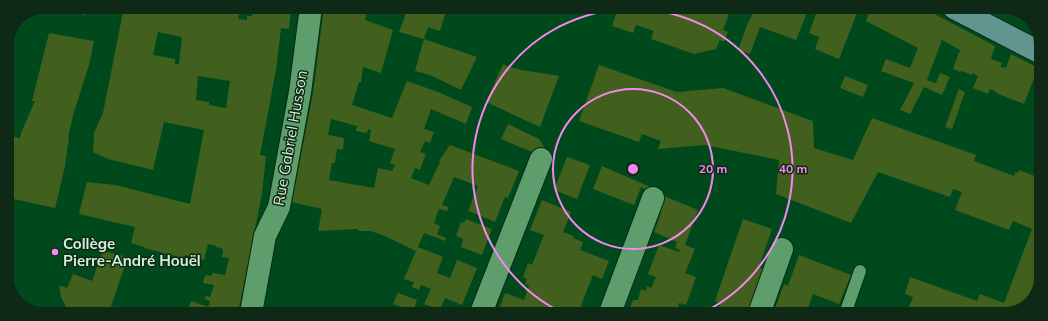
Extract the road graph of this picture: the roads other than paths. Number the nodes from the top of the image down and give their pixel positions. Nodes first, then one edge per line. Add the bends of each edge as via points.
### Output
1 (310, 14) edge
2 (966, 14) edge
3 (1034, 49) edge
4 (541, 159) dead end
5 (653, 198) dead end
6 (782, 249) dead end
7 (860, 272) dead end
8 (252, 307) edge
9 (483, 307) edge
10 (613, 307) edge
11 (761, 307) edge
12 (848, 307) edge

1 - 8 street, Rue Gabriel Husson via 300,92 279,207 265,236
2 - 3 main road
4 - 9 street
5 - 10 street
6 - 11 street
7 - 12 lane

